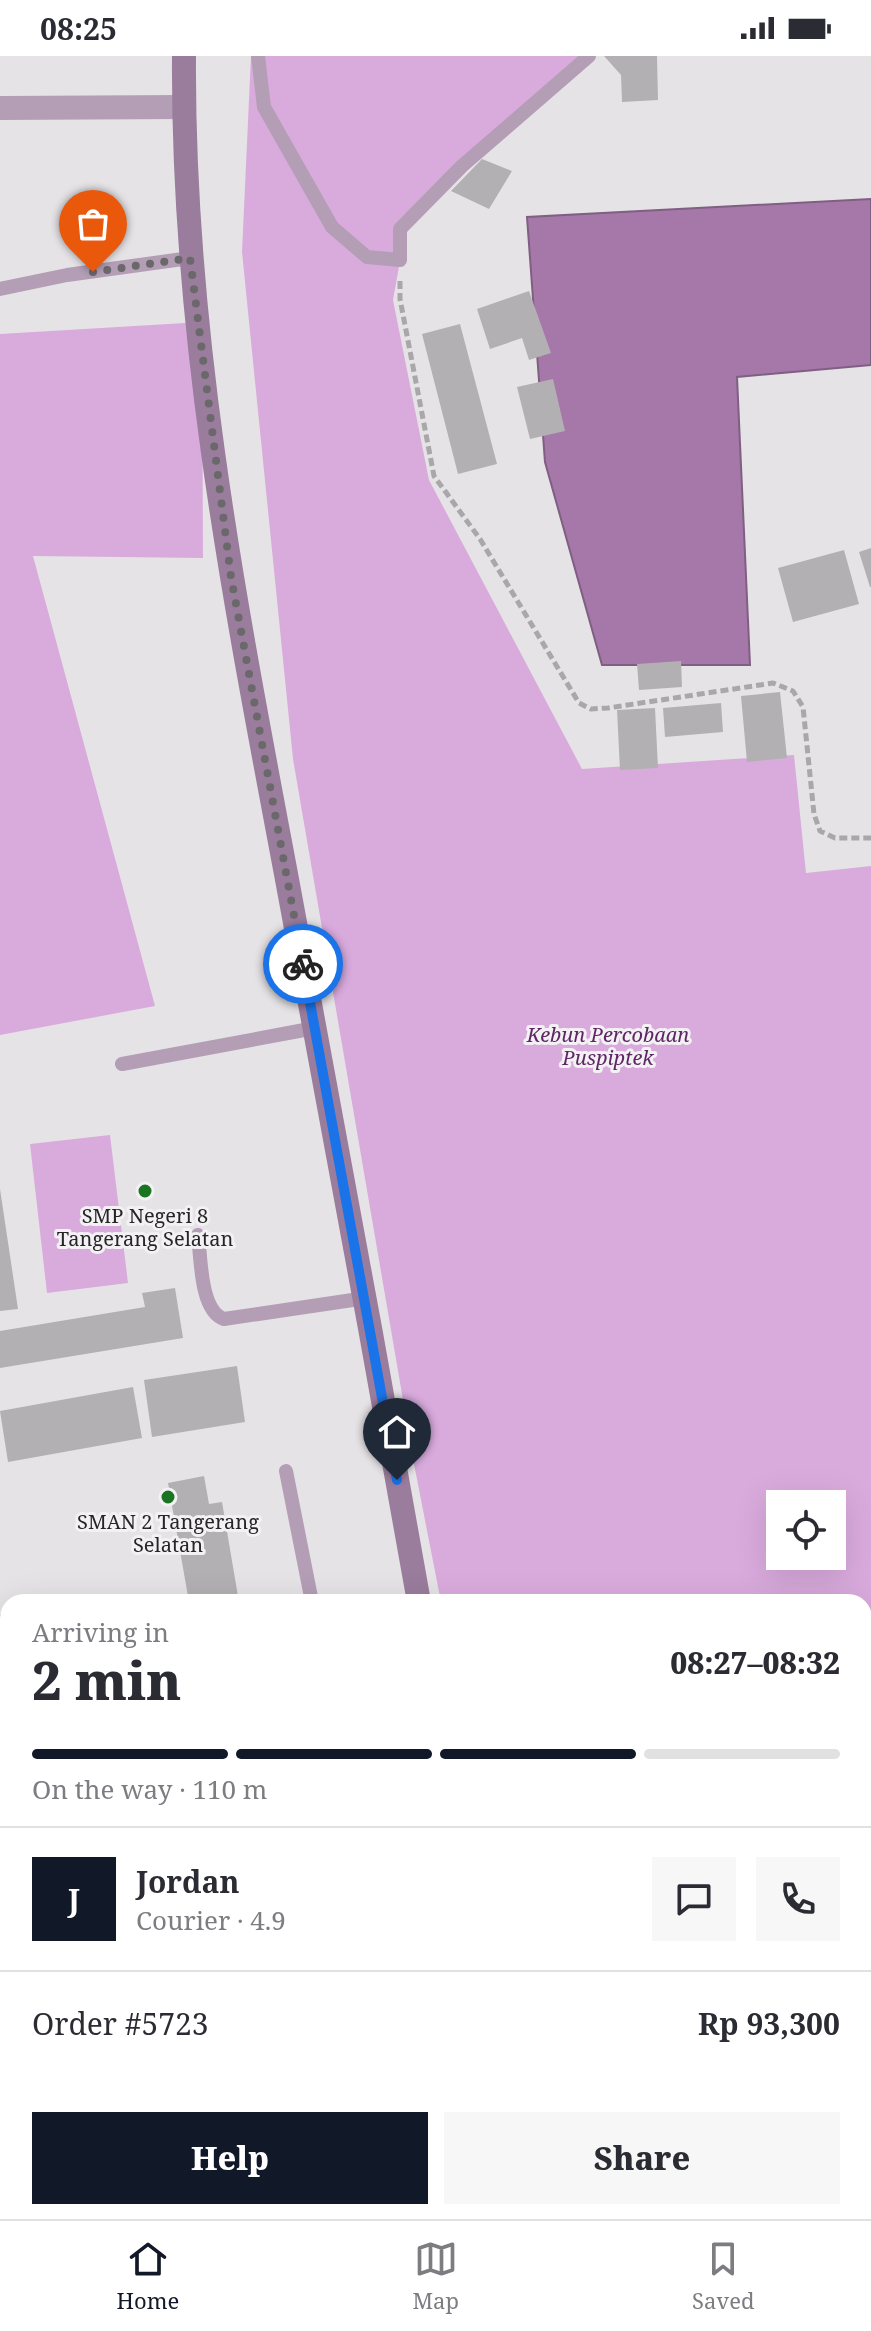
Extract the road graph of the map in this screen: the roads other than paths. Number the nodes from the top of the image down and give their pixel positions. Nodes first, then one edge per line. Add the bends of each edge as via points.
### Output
1 (184, 56) edge
2 (258, 56) edge
3 (589, 56) edge
4 (184, 107) junction
5 (0, 108) edge
6 (190, 258) junction
7 (0, 289) edge
8 (315, 1028) junction
9 (122, 1064) dead end
10 (198, 1235) dead end
11 (366, 1298) junction
12 (286, 1471) dead end
13 (310, 1594) edge
14 (418, 1594) edge

1 - 4 main road
2 - 3 lane via 264,107 332,227 367,257 400,260 400,229 462,166
4 - 5 street
4 - 6 main road
6 - 7 lane
6 - 8 main road via 231,577
8 - 9 lane
8 - 11 main road
10 - 11 lane via 207,1306 215,1316 224,1319
11 - 14 main road
12 - 13 lane

